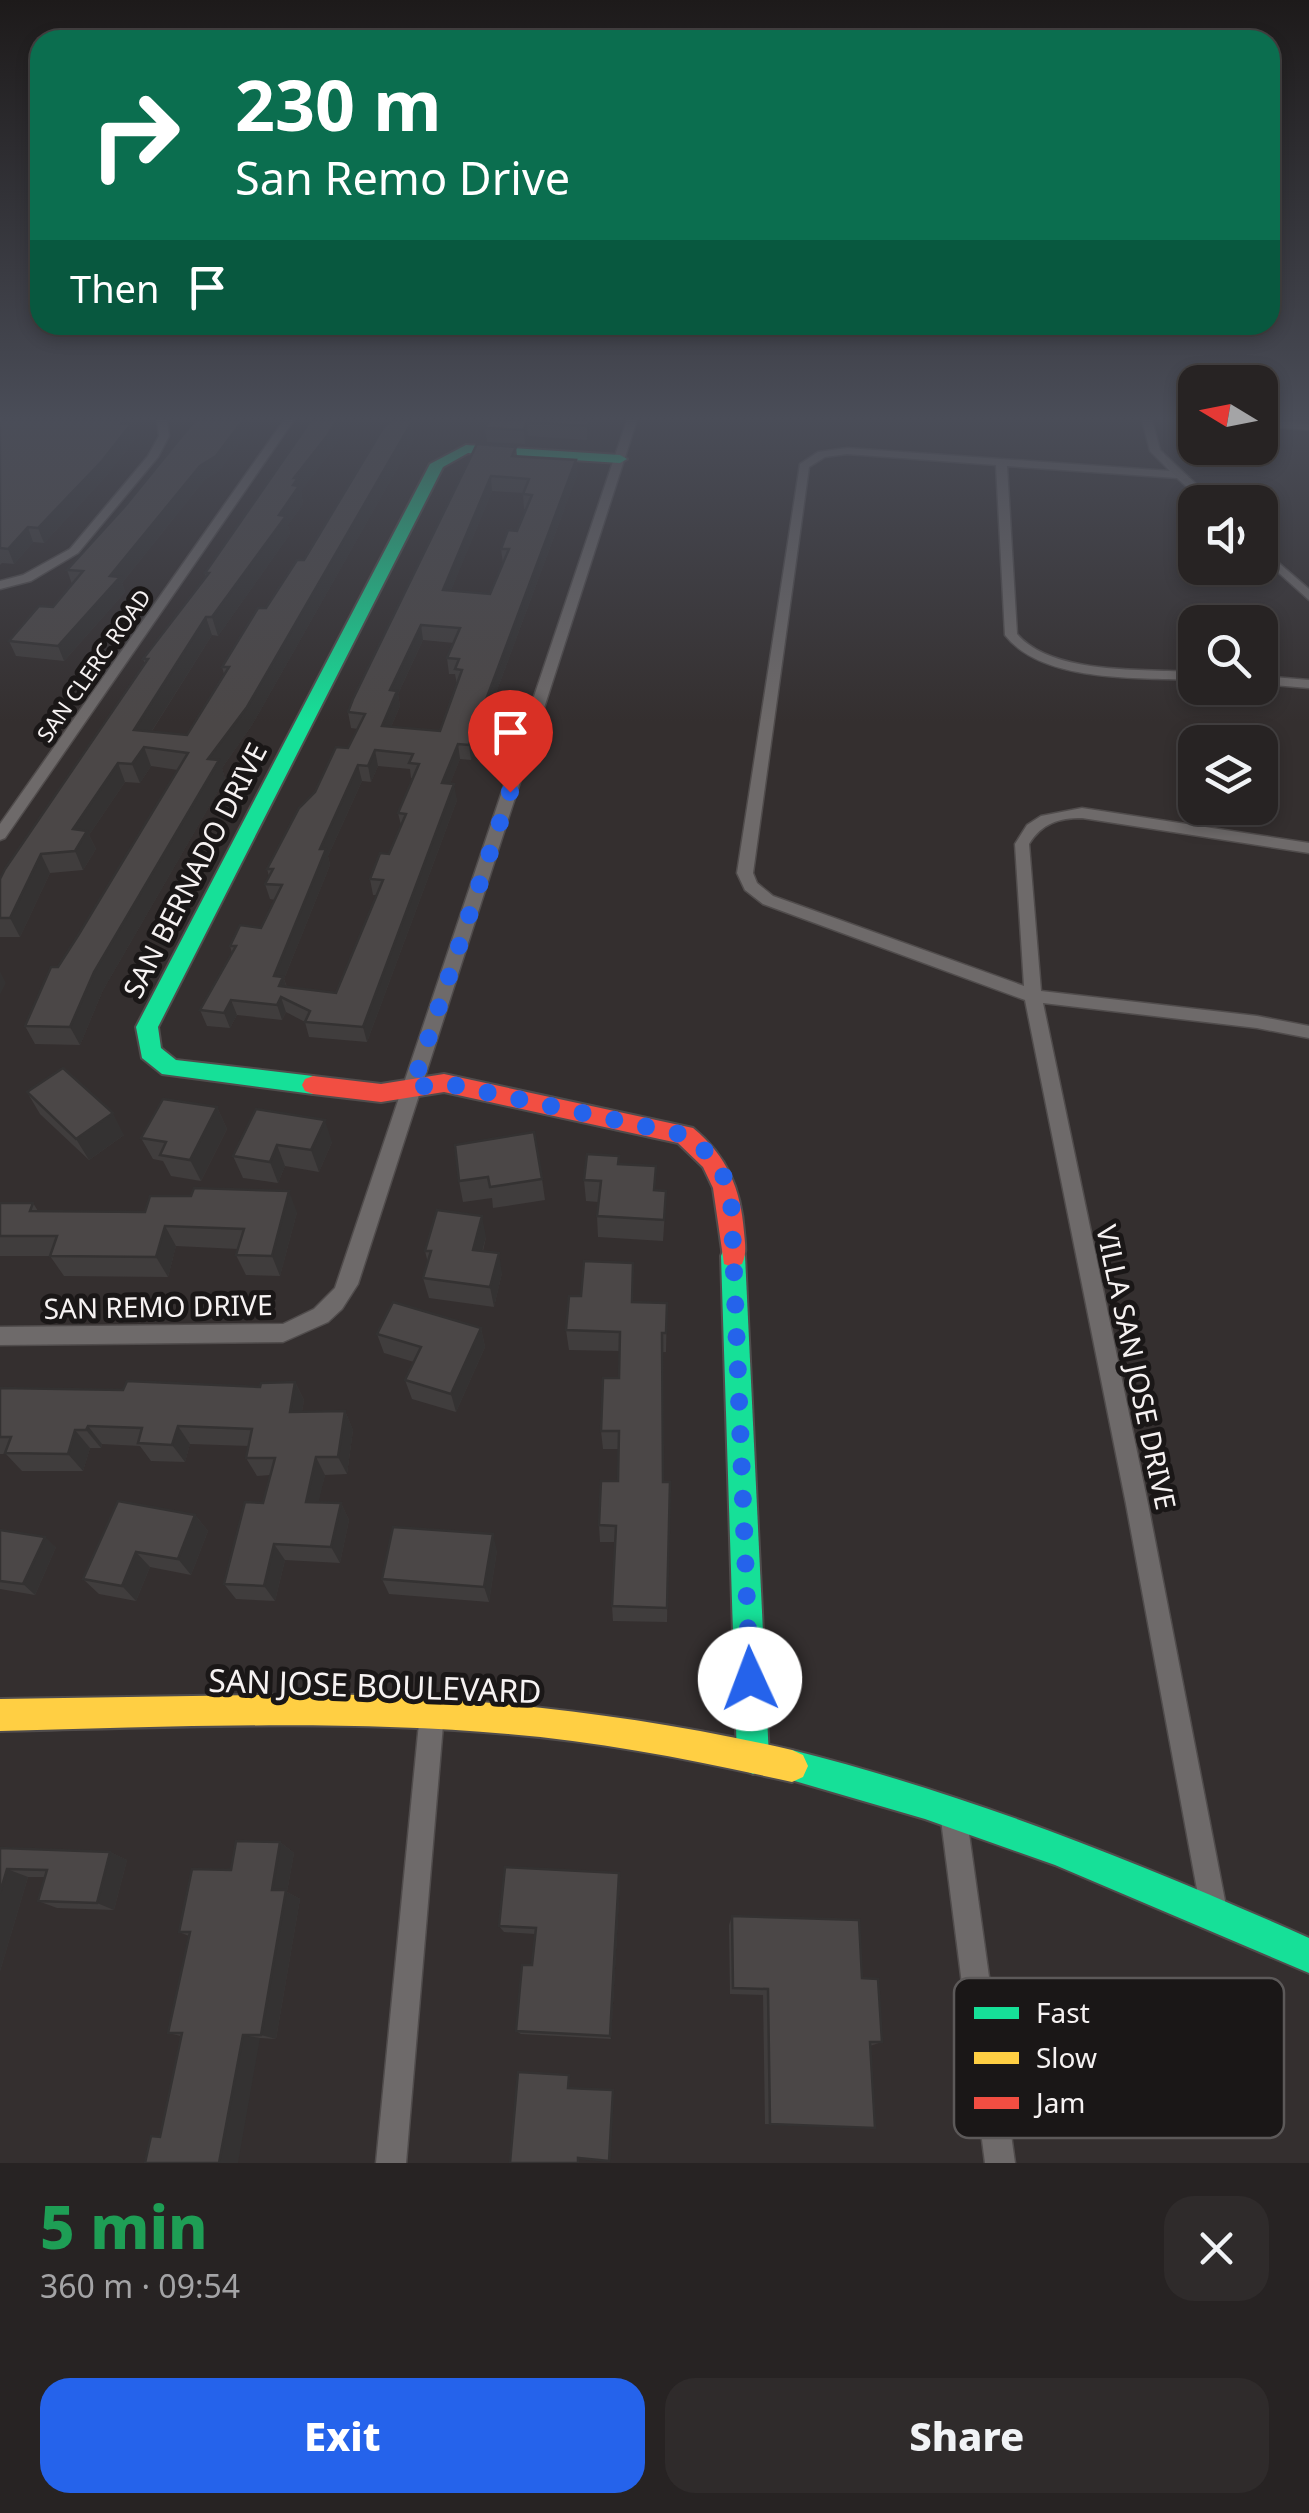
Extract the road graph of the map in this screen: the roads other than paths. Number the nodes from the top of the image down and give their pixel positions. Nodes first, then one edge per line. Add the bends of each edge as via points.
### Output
1 (99, 521) edge
2 (219, 521) edge
3 (408, 521) edge
4 (599, 521) edge
5 (795, 521) edge
6 (1004, 521) edge
7 (1278, 567) edge
8 (0, 586) edge
9 (1309, 596) edge
10 (1178, 674) edge
11 (1278, 681) edge
12 (1309, 684) edge
13 (0, 835) edge
14 (1309, 848) edge
15 (1033, 996) junction
16 (1309, 1032) edge
17 (412, 1088) junction
18 (0, 1336) edge
19 (0, 1714) edge
20 (432, 1714) junction
21 (754, 1758) junction
22 (953, 1811) junction
23 (1214, 1912) junction
24 (1309, 1956) edge
25 (975, 1978) edge
26 (997, 2138) edge
27 (391, 2163) edge
28 (1000, 2163) edge

1 - 8 street via 74,551
2 - 13 street, SAN CLERC ROAD
3 - 17 street, SAN BERNADO DRIVE via 147,1027 145,1044 153,1059 170,1068 382,1093
4 - 17 street, SAN REMO DRIVE
5 - 15 street via 744,873 750,886 768,900
6 - 10 street via 1010,635 1020,650 1046,662
7 - 9 street
11 - 12 street
14 - 15 street, VILLA SAN JOSE DRIVE via 1082,813 1047,818 1022,844
15 - 16 street
15 - 23 street, VILLA SAN JOSE DRIVE
17 - 18 street, SAN REMO DRIVE via 348,1284 336,1306 312,1323 283,1333
17 - 21 street, SAN BERNADO DRIVE via 444,1083 685,1135 723,1170 731,1196
19 - 20 street, SAN JOSE BOULEVARD
20 - 21 street, SAN JOSE BOULEVARD via 630,1732
20 - 27 street
21 - 22 street, SAN JOSE BOULEVARD
22 - 23 street, SAN JOSE BOULEVARD via 1068,1850
22 - 25 street
23 - 24 street, SAN JOSE BOULEVARD
26 - 28 street

